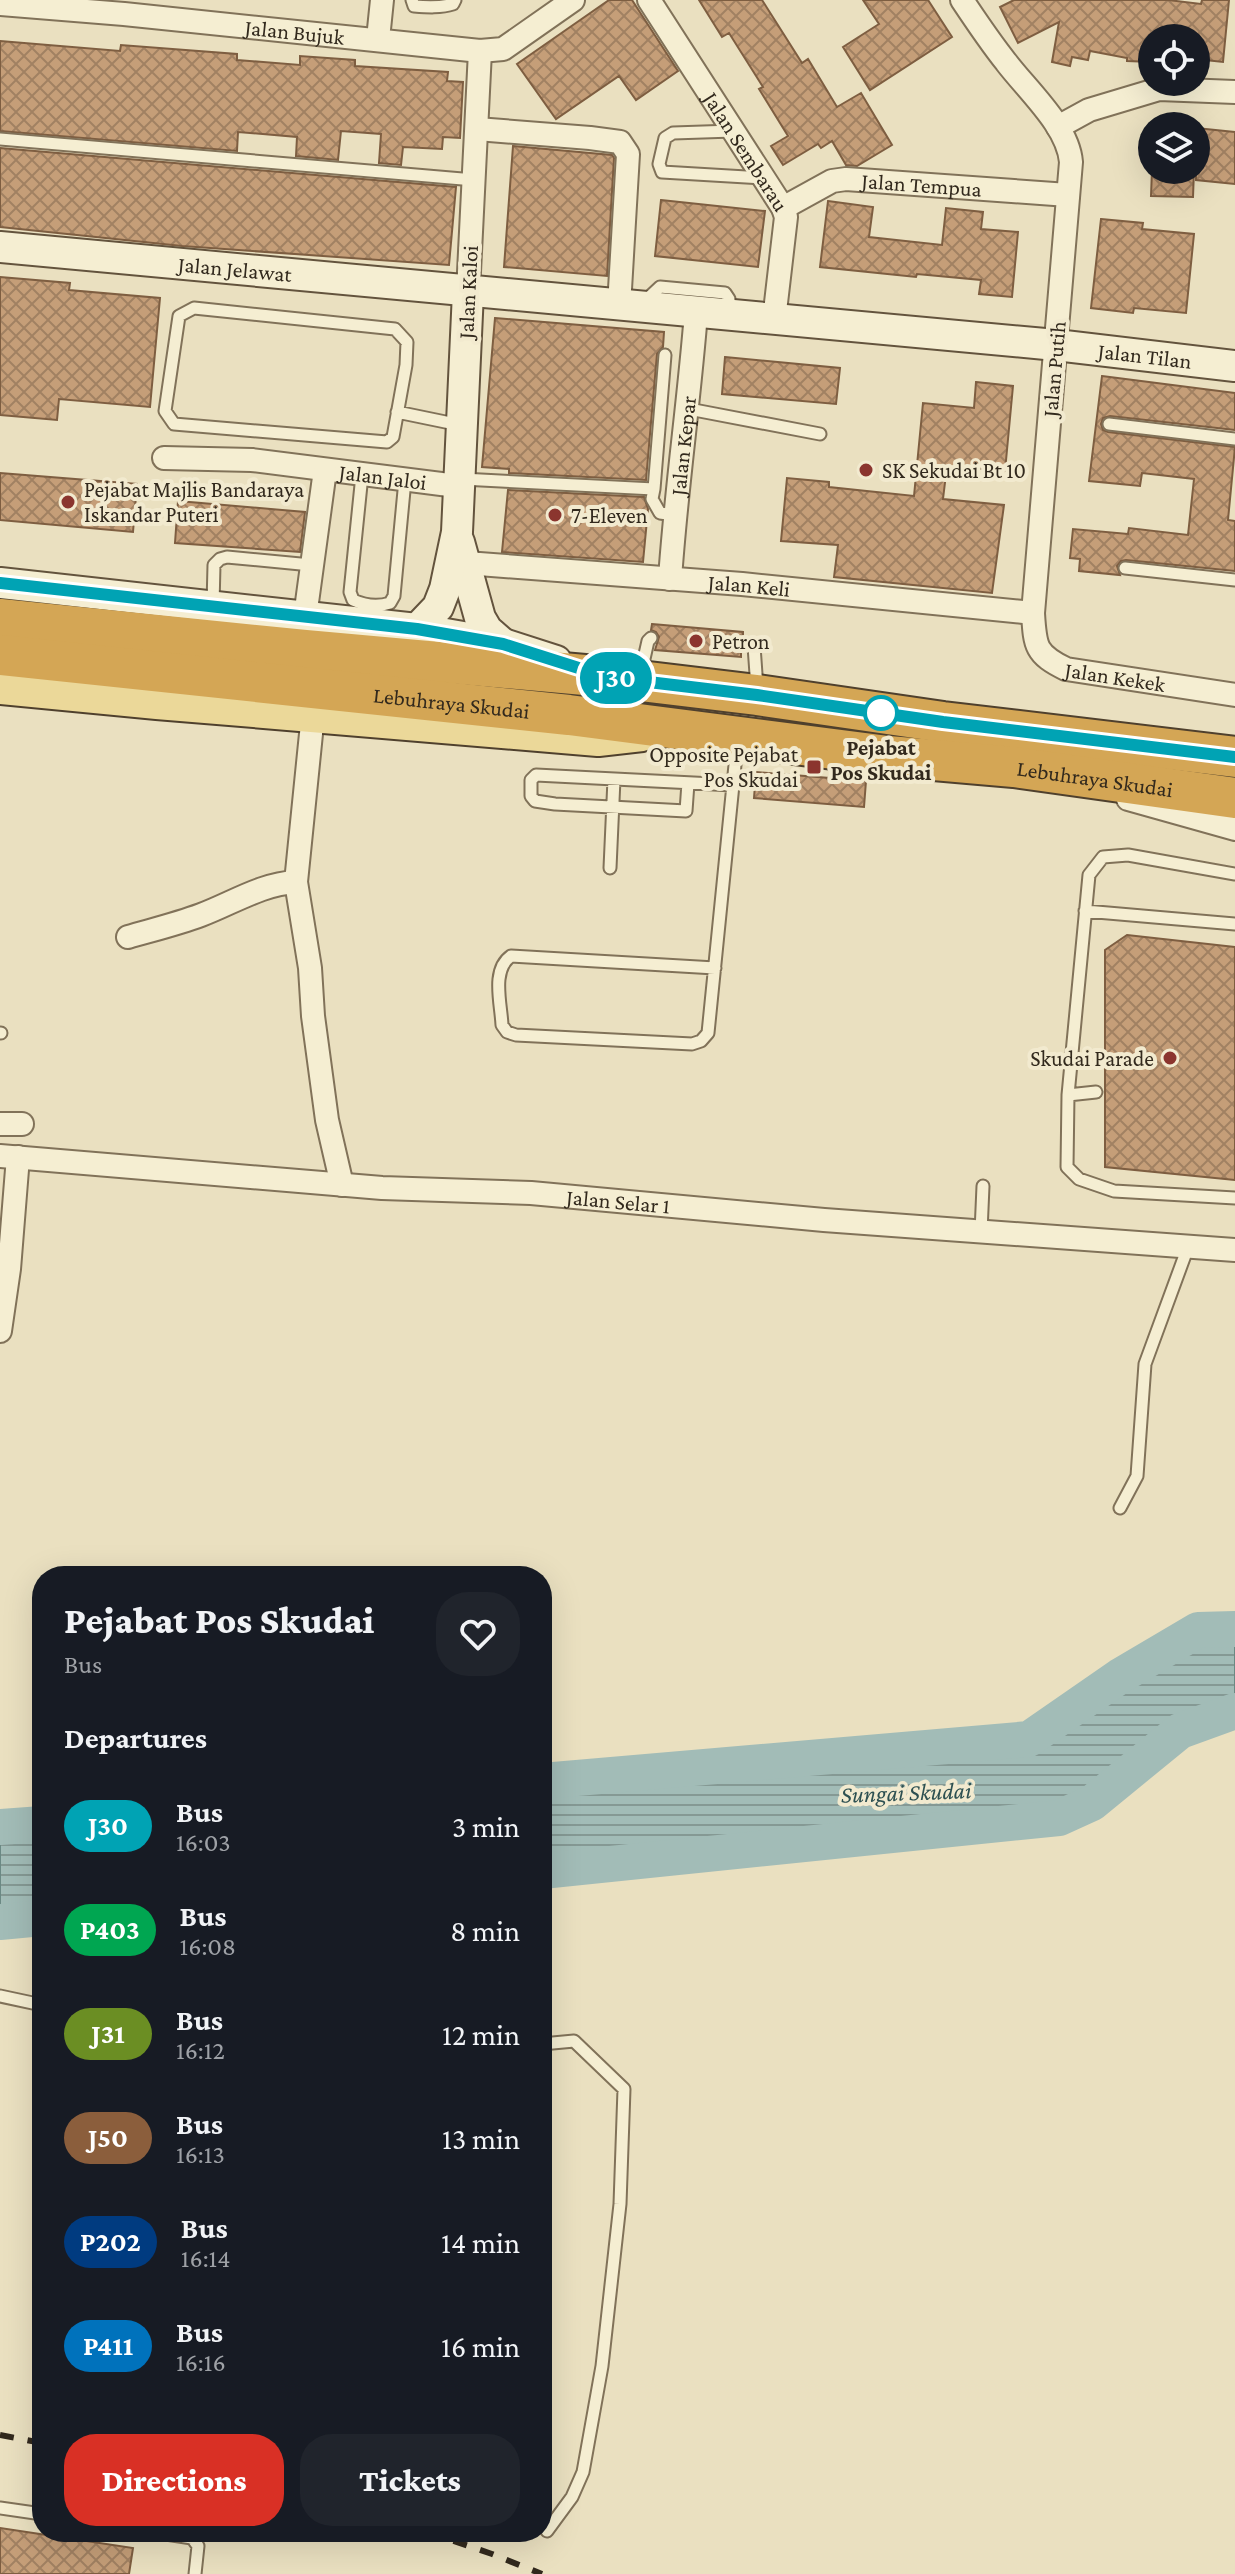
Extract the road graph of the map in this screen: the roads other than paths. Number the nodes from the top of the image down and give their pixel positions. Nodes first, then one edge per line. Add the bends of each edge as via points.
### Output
1 (382, 0) edge
2 (412, 0) edge
3 (455, 0) edge
4 (573, 0) edge
5 (649, 0) edge
6 (962, 0) edge
7 (0, 4) edge
8 (125, 7) edge
9 (378, 39) junction
10 (480, 51) junction
11 (1235, 92) edge
12 (1058, 127) junction
13 (477, 129) junction
14 (733, 131) junction
15 (0, 139) edge
16 (763, 178) junction
17 (475, 180) junction
18 (1068, 195) junction
19 (783, 208) junction
20 (0, 247) edge
21 (468, 292) junction
22 (630, 307) junction
23 (711, 314) junction
24 (774, 320) junction
25 (1056, 345) junction
26 (665, 355) dead end
27 (1235, 366) edge
28 (689, 409) junction
29 (397, 412) junction
30 (1109, 424) dead end
31 (461, 426) junction
32 (820, 434) dead end
33 (1235, 439) edge
34 (164, 458) dead end
35 (325, 470) junction
36 (362, 475) junction
37 (405, 480) junction
38 (458, 482) junction
39 (654, 489) junction
40 (675, 515) junction
41 (457, 532) junction
42 (466, 563) junction
43 (311, 565) junction
44 (1125, 568) dead end
45 (670, 579) junction
46 (1235, 580) edge
47 (0, 583) edge
48 (213, 607) junction
49 (1033, 613) junction
50 (305, 617) junction
51 (0, 619) edge
52 (417, 629) junction
53 (651, 638) dead end
54 (503, 644) junction
55 (742, 644) dead end
56 (0, 655) edge
57 (0, 665) edge
58 (106, 666) junction
59 (623, 679) junction
60 (0, 687) edge
61 (757, 695) junction
62 (1235, 695) edge
63 (313, 714) junction
64 (682, 729) junction
65 (738, 737) junction
66 (1235, 757) edge
67 (1014, 767) junction
68 (614, 779) junction
69 (688, 783) junction
70 (733, 785) junction
71 (1235, 798) edge
72 (612, 806) junction
73 (1235, 829) edge
74 (610, 868) dead end
75 (1235, 874) edge
76 (296, 882) junction
77 (1085, 911) junction
78 (1235, 924) edge
79 (128, 937) dead end
80 (715, 968) junction
81 (1096, 1092) dead end
82 (1068, 1095) junction
83 (9, 1157) edge
84 (342, 1185) junction
85 (983, 1186) dead end
86 (1235, 1198) edge
87 (981, 1232) junction
88 (1188, 1247) junction
89 (1235, 1250) edge
90 (0, 1331) edge
91 (1120, 1508) dead end
92 (0, 1996) edge
93 (32, 2003) edge
94 (552, 2043) edge
95 (0, 2508) edge
96 (32, 2513) edge
97 (552, 2524) edge
98 (195, 2542) edge
99 (195, 2574) edge

1 - 9 street
2 - 3 lane via 423,7 447,6
4 - 10 street, Jalan Bujuk via 503,49
5 - 14 street, Jalan Sembarau
6 - 12 street, Jalan Putih
7 - 8 street, Jalan Bujuk
8 - 9 street, Jalan Bujuk
9 - 10 street, Jalan Bujuk
10 - 13 street, Jalan Kaloi
11 - 12 street via 1159,89 1089,110
12 - 18 street, Jalan Putih via 1070,147
13 - 17 street, Jalan Kaloi
13 - 22 street via 620,142 628,154
14 - 16 street, Jalan Sembarau
14 - 16 lane via 673,133 665,138 662,172
15 - 17 lane
16 - 19 street, Jalan Sembarau
17 - 21 street, Jalan Kaloi
18 - 19 street, Jalan Tempua via 846,179 832,181
18 - 25 street, Jalan Putih
19 - 24 street, Jalan Sembarau
20 - 21 street, Jalan Jelawat
21 - 22 street, Jalan Jelawat
21 - 31 street, Jalan Kaloi
22 - 23 street, Jalan Jelawat
23 - 24 street, Jalan Jelawat
23 - 28 street, Jalan Kepar
24 - 25 street, Jalan Tilan
25 - 27 street, Jalan Tilan
25 - 49 street, Jalan Putih
26 - 39 lane
28 - 32 lane
28 - 40 street, Jalan Kepar
29 - 29 lane via 407,342 395,329 194,308 179,316 165,411 174,424 387,442 393,437
29 - 31 lane
30 - 33 lane
31 - 38 street, Jalan Kaloi
34 - 35 street, Jalan Jaloi via 252,460
35 - 36 street, Jalan Jaloi
35 - 43 street
36 - 37 street, Jalan Jaloi
36 - 37 lane via 350,592 360,603 383,606 394,596
37 - 38 street, Jalan Jaloi
38 - 39 lane
38 - 41 street, Jalan Kaloi
39 - 40 lane via 652,499 660,513
40 - 45 street, Jalan Kepar
41 - 42 street, Jalan Kaloi
41 - 52 street, Jalan Kaloi via 438,607
42 - 45 street, Jalan Keli
42 - 54 street, Jalan Kaloi via 480,618
43 - 48 lane via 220,559 214,565
43 - 50 street
44 - 46 lane
45 - 49 street, Jalan Keli
47 - 48 street
48 - 50 street
49 - 62 street, Jalan Kekek via 1035,644 1046,660 1066,669
50 - 52 street
51 - 59 highway, Lebuhraya Skudai
52 - 54 street
53 - 59 lane
54 - 59 street
55 - 61 lane via 756,650
56 - 58 highway, Lebuhraya Skudai
57 - 58 highway
58 - 64 highway, Lebuhraya Skudai
59 - 61 highway, Lebuhraya Skudai
60 - 63 main road
61 - 66 highway, Lebuhraya Skudai
63 - 64 main road via 598,739
63 - 76 street
64 - 65 highway, Lebuhraya Skudai
65 - 67 highway, Lebuhraya Skudai
65 - 70 lane
67 - 71 highway, Lebuhraya Skudai
67 - 73 street
68 - 69 lane
68 - 72 lane
68 - 72 lane via 536,775 531,780 535,801
69 - 70 lane
69 - 72 lane via 686,811
70 - 80 lane
72 - 74 lane
75 - 77 lane via 1128,855 1103,857 1089,875
76 - 79 street via 264,887 200,916
76 - 84 street via 327,1120
77 - 78 lane
77 - 82 lane
80 - 80 lane via 708,1033 692,1044 516,1035 502,1025 499,972 511,956
81 - 82 lane
82 - 86 lane via 1067,1167 1079,1179 1114,1191
83 - 84 street, Jalan Selar 1
83 - 90 street via 9,1269
84 - 87 street, Jalan Selar 1 via 545,1194
85 - 87 lane
87 - 88 street, Jalan Selar 1
88 - 89 street, Jalan Selar 1
88 - 91 lane via 1145,1364 1137,1476
92 - 93 lane
94 - 97 lane via 574,2041 624,2089 620,2204 598,2393 583,2472
95 - 96 lane
98 - 99 lane

